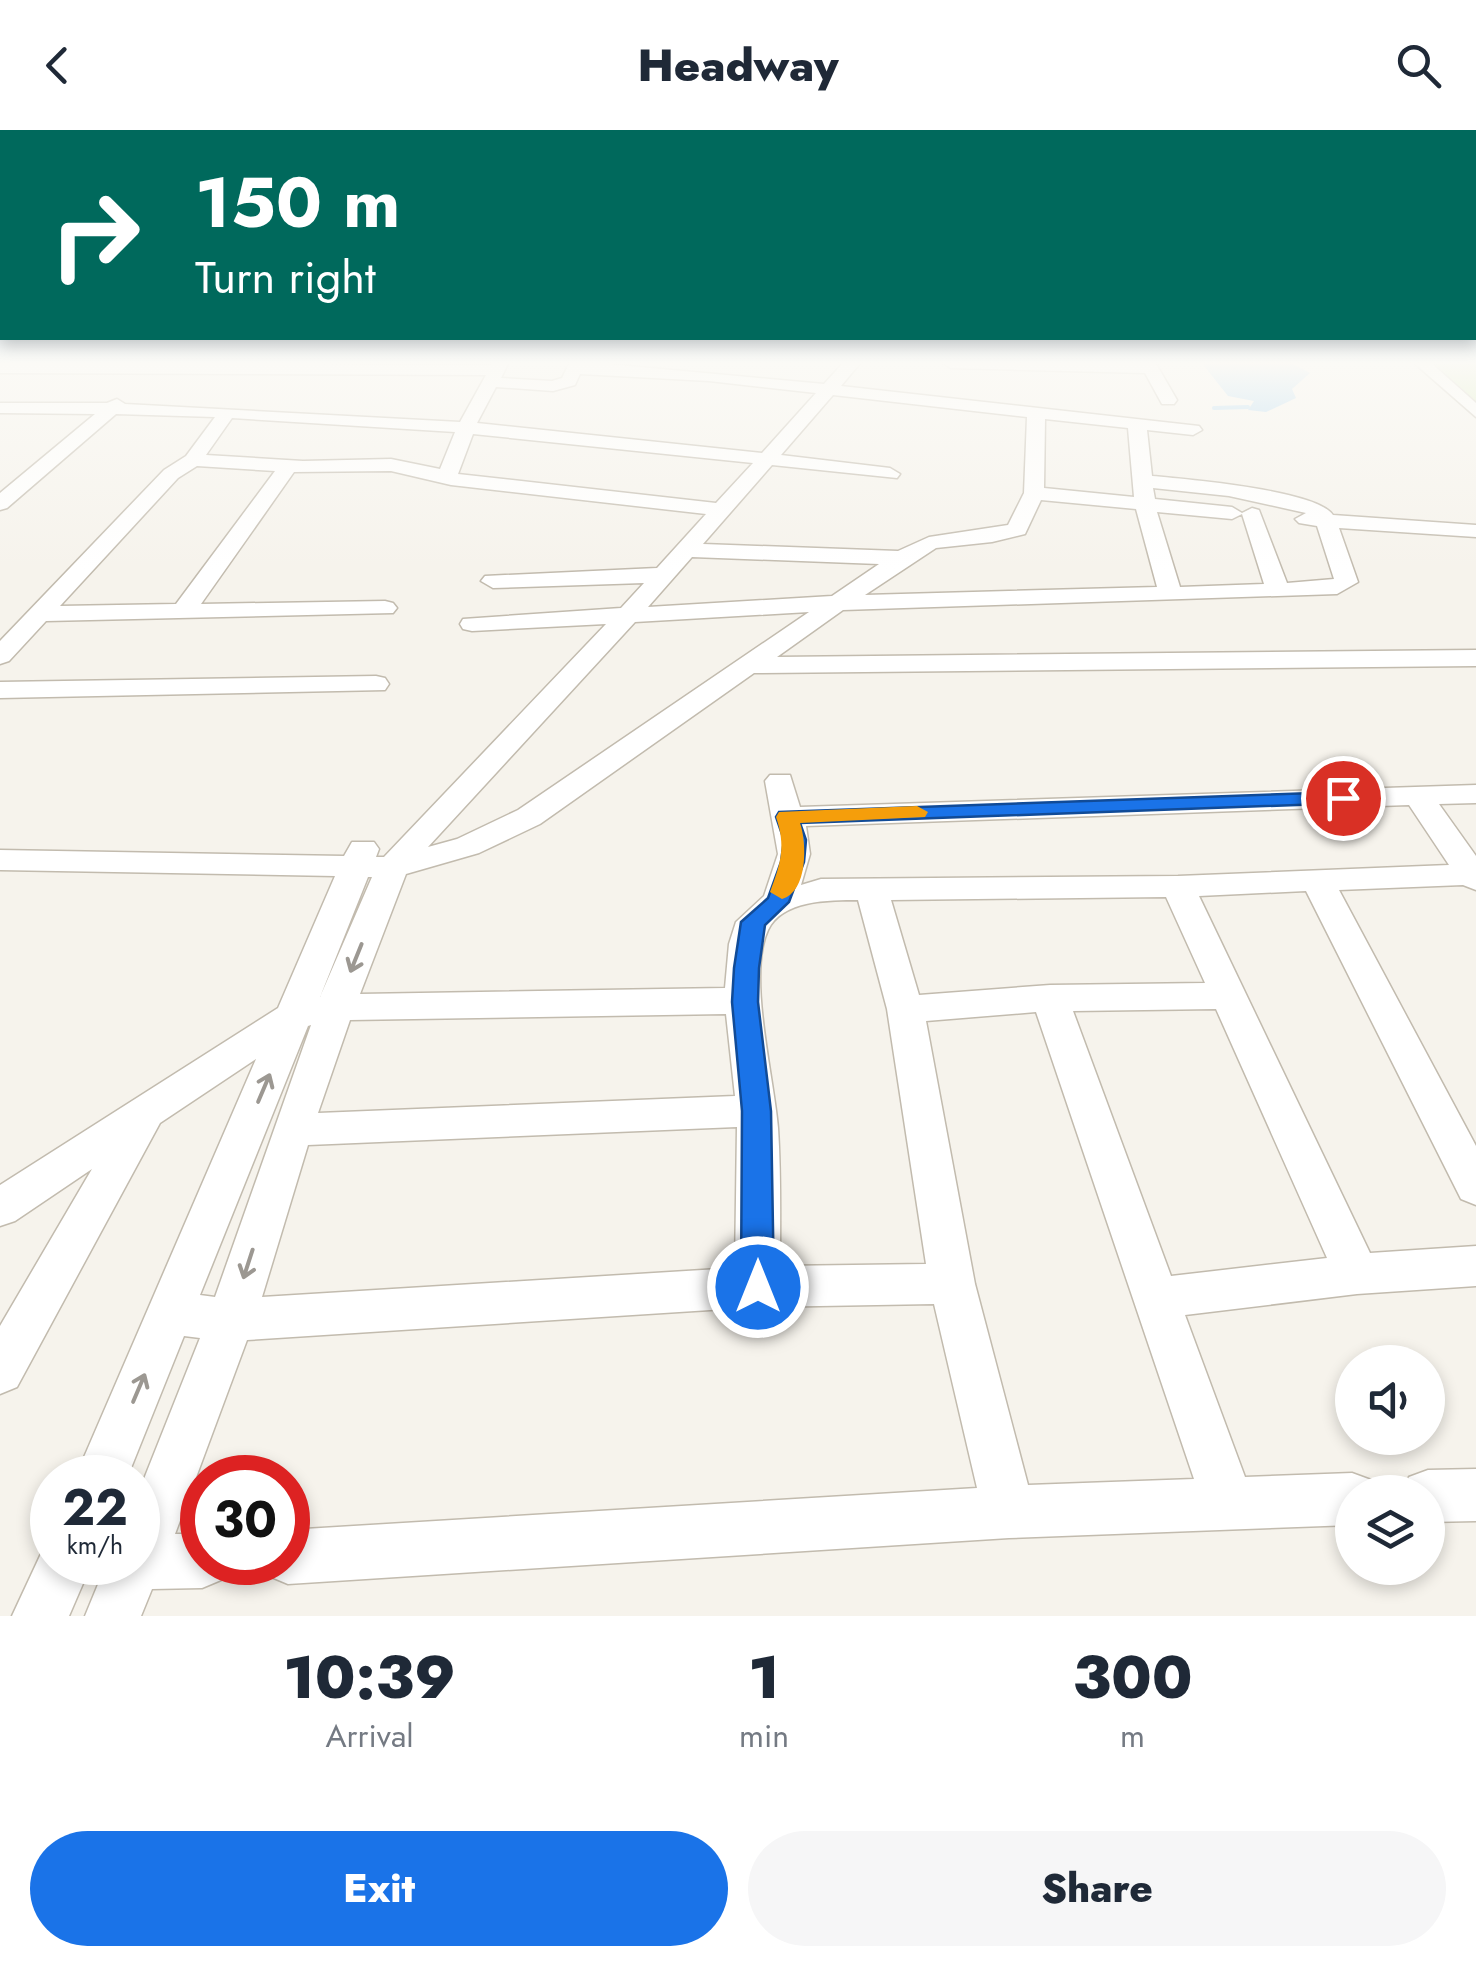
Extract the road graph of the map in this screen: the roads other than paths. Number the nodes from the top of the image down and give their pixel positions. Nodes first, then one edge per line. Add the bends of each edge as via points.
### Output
1 (69, 431) edge
2 (76, 431) edge
3 (214, 431) edge
4 (466, 431) edge
5 (533, 431) edge
6 (791, 431) edge
7 (1043, 431) edge
8 (1137, 431) edge
9 (766, 458) junction
10 (193, 460) junction
11 (288, 467) junction
12 (890, 474) dead end
13 (448, 476) junction
14 (1142, 480) junction
15 (0, 483) edge
16 (1034, 493) junction
17 (0, 504) edge
18 (1145, 504) junction
19 (722, 510) junction
20 (1252, 514) junction
21 (1324, 517) junction
22 (1476, 528) edge
23 (686, 550) junction
24 (900, 558) junction
25 (662, 575) junction
26 (493, 581) dead end
27 (1278, 590) junction
28 (1171, 595) junction
29 (836, 603) junction
30 (385, 608) dead end
31 (183, 612) junction
32 (40, 614) junction
33 (629, 614) junction
34 (472, 624) dead end
35 (0, 656) edge
36 (1476, 658) edge
37 (748, 665) junction
38 (376, 684) dead end
39 (0, 690) edge
40 (780, 782) dead end
41 (1421, 803) junction
42 (1470, 805) edge
43 (791, 828) junction
44 (0, 842) edge
45 (378, 858) junction
46 (0, 860) edge
47 (1474, 877) edge
48 (1317, 880) junction
49 (1178, 886) junction
50 (872, 891) junction
51 (778, 902) junction
52 (1231, 996) junction
53 (1050, 998) junction
54 (745, 1002) junction
55 (905, 1009) junction
56 (316, 1011) junction
57 (756, 1111) junction
58 (144, 1116) junction
59 (292, 1130) junction
60 (1476, 1187) edge
61 (0, 1208) edge
62 (1476, 1266) edge
63 (1357, 1274) junction
64 (952, 1284) junction
65 (758, 1287) junction
66 (1156, 1298) junction
67 (170, 1313) junction
68 (230, 1320) junction
69 (0, 1371) edge
70 (111, 1455) edge
71 (160, 1493) edge
72 (1476, 1494) edge
73 (1445, 1495) edge
74 (1335, 1500) edge
75 (1230, 1504) junction
76 (1009, 1512) junction
77 (310, 1556) edge
78 (54, 1585) edge
79 (124, 1585) edge
80 (40, 1616) edge
81 (113, 1616) edge

1 - 15 street
2 - 17 street
3 - 10 street
4 - 13 street
5 - 9 street
6 - 9 street
7 - 16 street
8 - 14 street
9 - 12 street
9 - 19 street
10 - 11 street
10 - 32 street via 171,474
11 - 13 street via 390,464
11 - 31 street
13 - 19 street
14 - 18 street
14 - 21 street via 1275,498
16 - 18 street
16 - 24 street via 1016,529 925,544
18 - 20 street
18 - 28 street
19 - 23 street
20 - 21 street
20 - 27 street
21 - 22 street
21 - 27 street via 1346,582
23 - 24 street
23 - 25 street
24 - 29 street
25 - 26 street
25 - 33 street
27 - 28 street
28 - 29 street
29 - 33 street
29 - 37 street
30 - 31 street
31 - 32 street
32 - 35 street
33 - 34 street
33 - 45 street
36 - 37 street
37 - 45 street via 529,817 468,846
38 - 39 street
40 - 43 street
41 - 42 street
41 - 43 street
41 - 47 street
43 - 51 street via 793,862
44 - 45 street
45 - 46 street
45 - 56 street
47 - 48 street
48 - 49 street
48 - 60 street
49 - 50 street
49 - 52 street
50 - 51 street via 810,892
50 - 55 street
51 - 54 street via 748,935
52 - 53 street
52 - 63 street
53 - 55 street
53 - 66 street
54 - 56 street
54 - 57 street
55 - 64 street
56 - 58 street
56 - 59 street
67 -> 56 street
57 - 59 street
57 - 65 street
58 - 61 street
58 - 69 street
59 -> 68 street
62 - 63 street
63 - 66 street
64 - 65 street
64 - 76 street
65 - 68 street
66 - 75 street
67 - 68 street
70 -> 67 street
68 - 71 street
72 - 73 street
74 - 75 street
75 - 76 street
76 - 77 street
78 - 80 street
79 - 81 street

